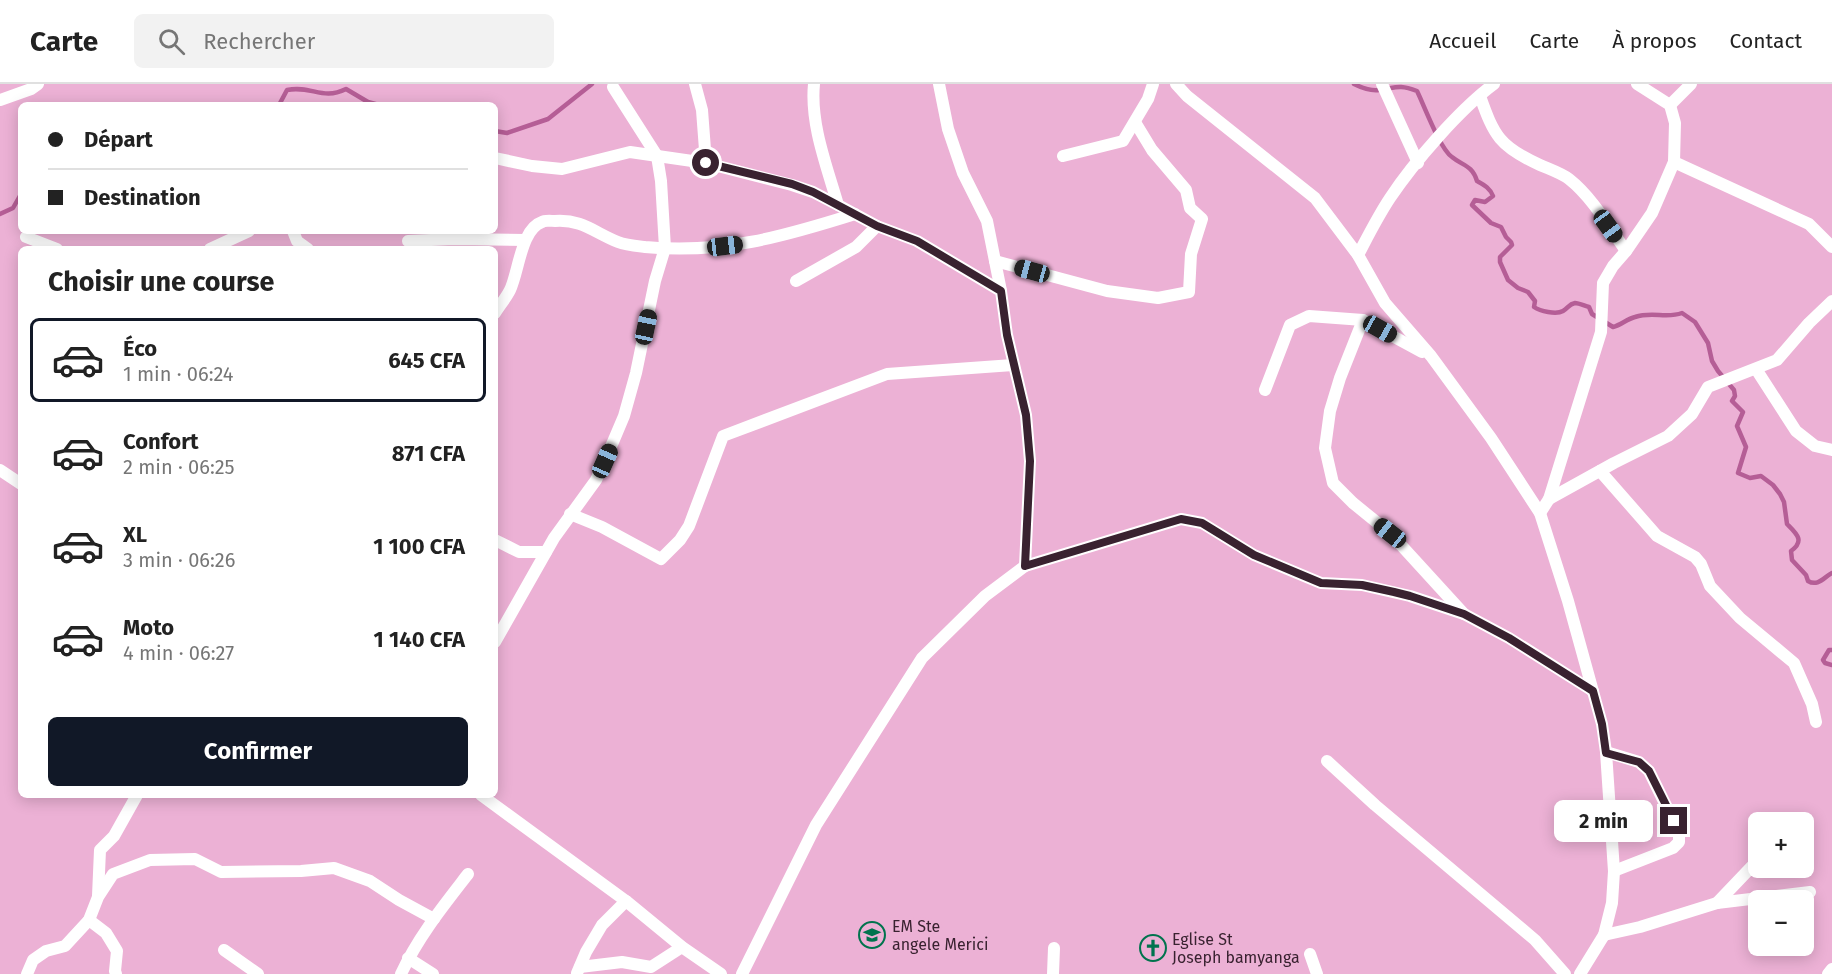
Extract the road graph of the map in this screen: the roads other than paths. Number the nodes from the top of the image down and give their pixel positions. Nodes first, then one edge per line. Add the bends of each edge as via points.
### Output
1 (38, 84) edge
2 (694, 84) edge
3 (813, 84) edge
4 (939, 84) edge
5 (1153, 84) edge
6 (1176, 84) edge
7 (1382, 84) edge
8 (1494, 84) edge
9 (1637, 84) edge
10 (1690, 84) edge
11 (613, 87) dead end
12 (1480, 96) junction
13 (0, 100) edge
14 (1670, 105) junction
15 (1135, 122) junction
16 (657, 156) junction
17 (1063, 156) dead end
18 (498, 159) edge
19 (1674, 162) junction
20 (706, 163) junction
21 (1418, 163) junction
22 (837, 205) junction
23 (855, 214) junction
24 (877, 226) junction
25 (242, 234) edge
26 (294, 234) edge
27 (453, 235) edge
28 (26, 237) dead end
29 (525, 240) junction
30 (408, 241) dead end
31 (49, 246) edge
32 (216, 246) edge
33 (304, 246) edge
34 (1832, 247) edge
35 (665, 248) junction
36 (1626, 250) junction
37 (1358, 255) junction
38 (995, 261) junction
39 (796, 281) dead end
40 (1001, 291) junction
41 (1832, 301) edge
42 (498, 308) edge
43 (1364, 320) junction
44 (1431, 356) junction
45 (1013, 365) junction
46 (1756, 369) junction
47 (1265, 390) dead end
48 (1832, 450) edge
49 (0, 471) edge
50 (1600, 471) junction
51 (18, 482) edge
52 (1549, 499) junction
53 (1540, 513) junction
54 (570, 514) junction
55 (498, 542) edge
56 (546, 552) junction
57 (1025, 566) junction
58 (1464, 614) junction
59 (498, 637) edge
60 (1593, 691) junction
61 (1816, 722) dead end
62 (1606, 753) junction
63 (1327, 761) dead end
64 (135, 798) edge
65 (485, 798) edge
66 (1748, 870) edge
67 (1614, 871) junction
68 (468, 874) dead end
69 (98, 897) junction
70 (1748, 899) edge
71 (626, 901) junction
72 (1717, 903) junction
73 (434, 919) junction
74 (88, 920) junction
75 (1604, 935) junction
76 (682, 946) junction
77 (1054, 948) dead end
78 (224, 950) dead end
79 (1310, 954) dead end
80 (408, 958) junction
81 (1832, 969) edge
82 (578, 970) edge
83 (27, 974) edge
84 (116, 974) edge
85 (258, 974) edge
86 (401, 974) edge
87 (433, 974) edge
88 (721, 974) edge
89 (742, 974) edge
90 (1053, 974) edge
91 (1317, 974) edge
92 (1564, 974) edge
93 (1580, 974) edge
94 (1828, 974) edge

1 - 13 street
2 - 20 street via 702,110
3 - 22 street via 821,148
4 - 38 street via 948,129 963,173 987,221
5 - 15 street
6 - 37 street via 1314,198
7 - 21 street
8 - 12 street
9 - 14 street
10 - 14 street
11 - 16 street
12 - 21 street
12 - 36 street via 1502,144 1568,178
14 - 19 street via 1675,123
15 - 17 street via 1123,141
15 - 38 street via 1152,150 1186,190 1190,208 1202,219 1191,254 1189,292 1158,298 1107,291
16 - 18 street via 630,152 562,169
16 - 20 street
16 - 35 street
19 - 34 street via 1809,224
19 - 36 street via 1652,213
20 - 22 street via 792,184
21 - 37 street via 1390,198
22 - 23 street
23 - 24 street
23 - 35 street via 788,236 702,249
24 - 39 street via 856,246
24 - 40 street via 917,241
25 - 32 street
26 - 33 street
27 - 29 street
27 - 30 street
28 - 31 street
29 - 35 street via 542,221 569,220 620,243
29 - 42 street via 519,268
35 - 54 street via 624,416 596,480
36 - 52 street via 1603,283 1601,332
37 - 44 street via 1385,303
38 - 40 street
40 - 45 street
41 - 46 street via 1777,360
43 - 44 street
43 - 47 street via 1309,316 1290,325
43 - 58 street via 1330,411 1325,448 1333,483 1390,533
44 - 53 street
45 - 54 street via 887,374 723,436 688,526 661,559
45 - 57 street via 1026,415 1030,461
46 - 48 street via 1796,431 1815,446
46 - 50 street via 1708,387 1692,414 1668,436
49 - 51 street
50 - 52 street
50 - 61 street via 1657,536 1695,557 1710,586 1740,618 1794,663
52 - 53 street
53 - 60 street
54 - 56 street
55 - 56 street via 519,552
56 - 59 street
57 - 58 street via 1181,519 1202,523 1254,555 1321,583 1381,589
57 - 89 street via 985,596 922,658 816,825
58 - 60 street
60 - 62 street
62 - 67 street
62 - 67 street via 1639,762 1649,771 1679,832 1679,842 1672,848
63 - 92 street via 1535,940
64 - 69 street via 114,836 100,850
65 - 71 street
66 - 72 street
67 - 75 street
68 - 73 street
69 - 73 street via 113,874 150,861 195,859 221,872 334,868 370,881
69 - 74 street
70 - 72 street
71 - 76 street
71 - 82 street via 602,925
72 - 75 street
73 - 80 street
74 - 83 street via 65,946 46,951 33,960
74 - 84 street via 106,933 117,951
75 - 93 street
76 - 82 street via 651,967 622,962
76 - 88 street
77 - 90 street
78 - 85 street
79 - 91 street
80 - 86 street
80 - 87 street
81 - 94 street

